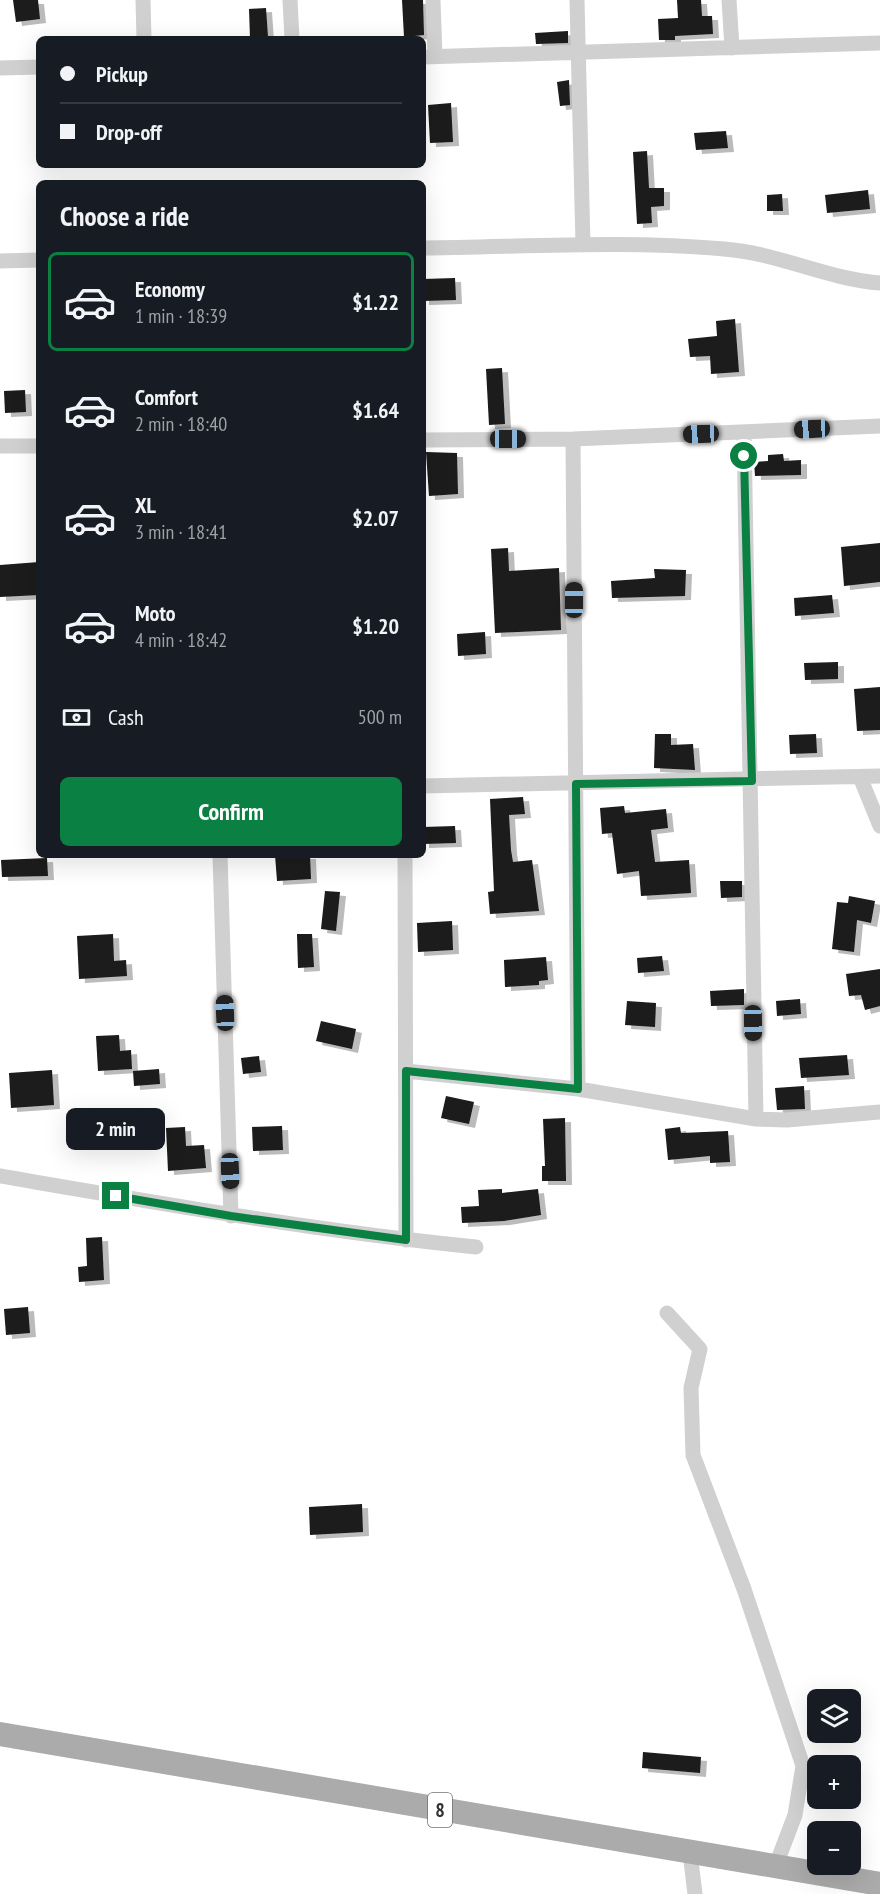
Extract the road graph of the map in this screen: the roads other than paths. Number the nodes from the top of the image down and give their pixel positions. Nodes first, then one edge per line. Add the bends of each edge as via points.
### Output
1 (143, 0) edge
2 (291, 0) edge
3 (433, 0) edge
4 (577, 0) edge
5 (729, 0) edge
6 (144, 36) edge
7 (292, 36) edge
8 (880, 43) edge
9 (732, 48) junction
10 (578, 52) junction
11 (429, 56) edge
12 (36, 67) edge
13 (0, 68) edge
14 (583, 246) junction
15 (426, 248) edge
16 (36, 260) edge
17 (0, 261) edge
18 (880, 283) edge
19 (880, 426) edge
20 (744, 432) junction
21 (573, 439) junction
22 (426, 440) edge
23 (0, 446) edge
24 (36, 446) edge
25 (880, 776) edge
26 (860, 777) junction
27 (752, 781) junction
28 (576, 784) junction
29 (426, 786) edge
30 (880, 826) edge
31 (220, 858) edge
32 (405, 858) edge
33 (406, 1071) junction
34 (578, 1089) junction
35 (880, 1112) edge
36 (756, 1119) junction
37 (0, 1176) edge
38 (231, 1216) junction
39 (406, 1240) junction
40 (476, 1247) dead end
41 (667, 1313) dead end
42 (0, 1734) edge
43 (690, 1853) junction
44 (776, 1865) junction
45 (880, 1884) edge
46 (695, 1894) edge

1 - 6 street
2 - 7 street
3 - 11 street
4 - 10 street
5 - 9 street
8 - 9 street
9 - 10 street
10 - 11 street
10 - 14 street
12 - 13 street
14 - 15 street
14 - 18 street via 725,249
16 - 17 street
19 - 20 street
20 - 21 street
20 - 27 street
21 - 22 street
21 - 28 street
23 - 24 street
25 - 26 street
26 - 27 street
26 - 30 street
27 - 28 street
27 - 36 street via 748,808
28 - 29 street
28 - 34 street
31 - 38 street
32 - 33 street
33 - 34 street
33 - 39 street
34 - 36 street
35 - 36 street
37 - 38 street
38 - 39 street
39 - 40 street
41 - 44 street via 700,1349 691,1388 693,1455 744,1589 803,1766 795,1815
42 - 43 main road, 8
43 - 44 main road, 8
43 - 46 street
44 - 45 main road, 8

